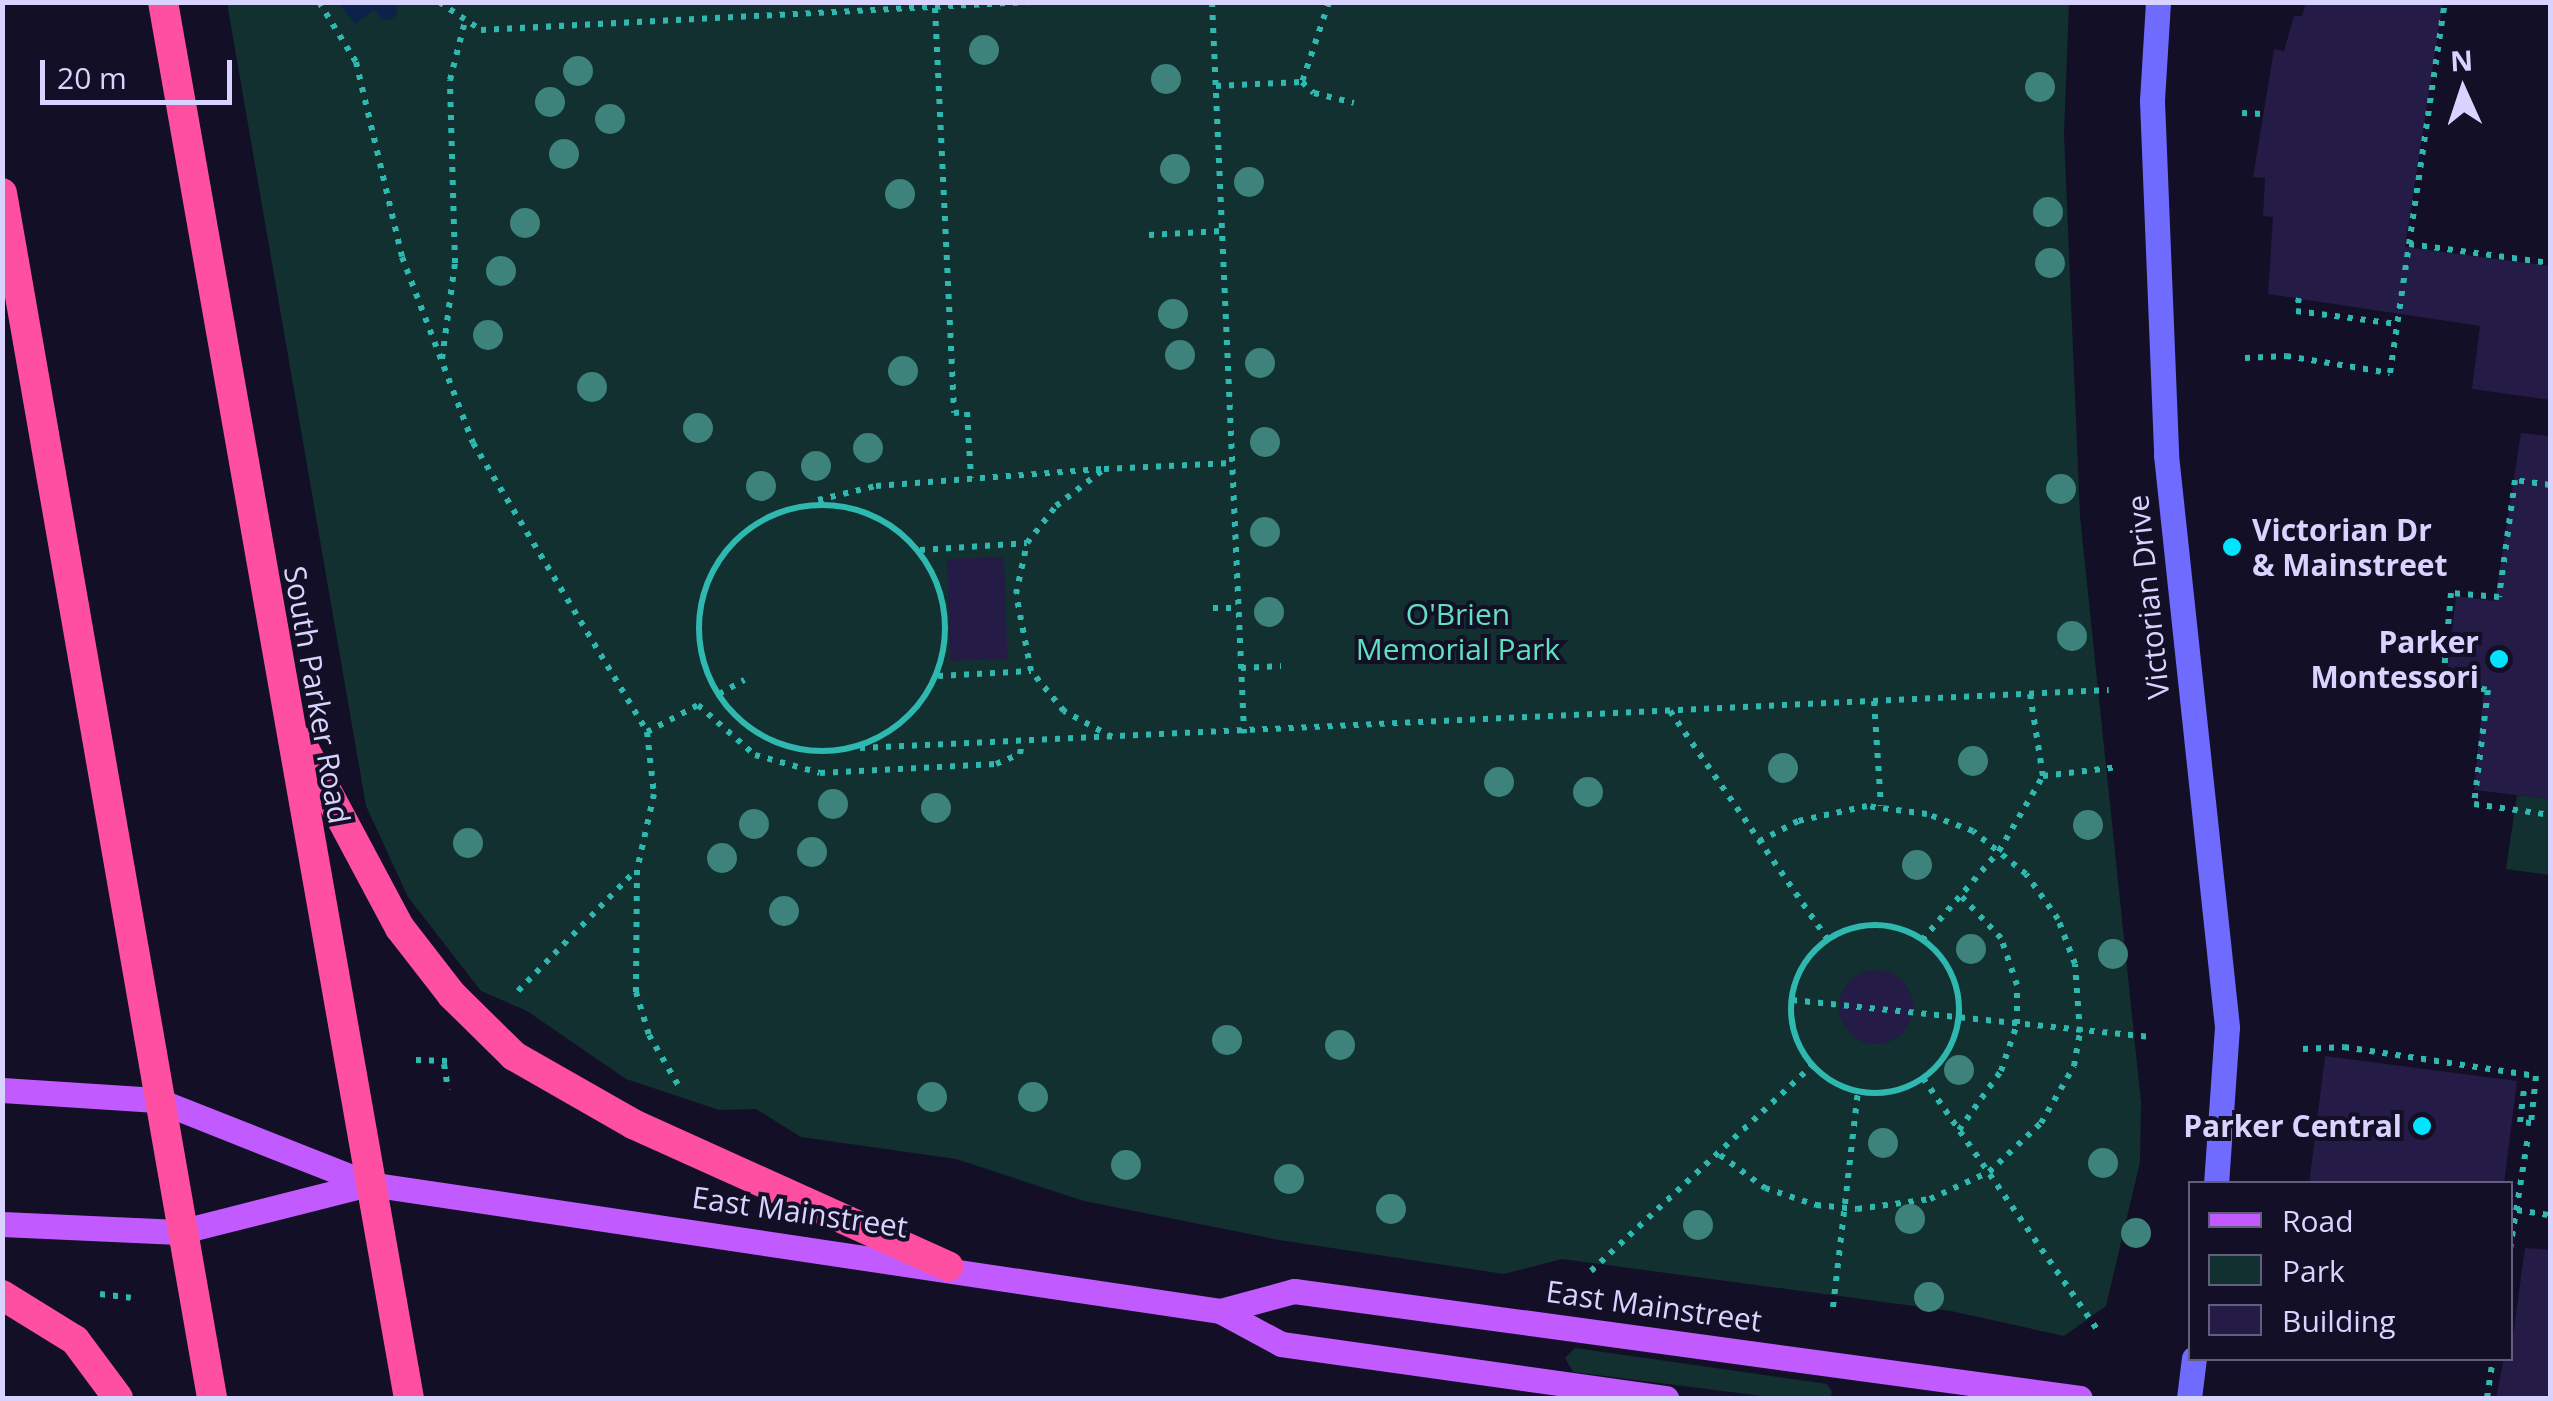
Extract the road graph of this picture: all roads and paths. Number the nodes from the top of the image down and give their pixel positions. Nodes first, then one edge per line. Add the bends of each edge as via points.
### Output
1 (163, 2) edge
2 (319, 2) edge
3 (439, 2) edge
4 (1028, 2) edge
5 (1212, 2) edge
6 (1329, 2) edge
7 (2158, 2) edge
8 (2445, 2) edge
9 (935, 8) junction
10 (464, 25) junction
11 (1302, 82) junction
12 (1216, 86) junction
13 (1354, 102) dead end
14 (2242, 113) dead end
15 (2264, 114) dead end
16 (2, 193) edge
17 (1222, 230) junction
18 (1150, 236) dead end
19 (2409, 244) junction
20 (2550, 263) edge
21 (2299, 298) dead end
22 (2397, 324) junction
23 (2245, 358) dead end
24 (442, 360) junction
25 (1232, 462) junction
26 (1104, 469) junction
27 (970, 478) junction
28 (2550, 485) edge
29 (812, 502) junction
30 (1027, 543) junction
31 (919, 550) junction
32 (1213, 608) dead end
33 (1238, 608) junction
34 (1281, 666) dead end
35 (1241, 668) junction
36 (1031, 671) junction
37 (938, 676) junction
38 (744, 680) dead end
39 (2110, 690) dead end
40 (719, 694) junction
41 (2030, 694) junction
42 (1874, 701) junction
43 (284, 710) junction
44 (1670, 711) junction
45 (647, 732) junction
46 (1244, 733) junction
47 (1113, 738) junction
48 (1022, 740) junction
49 (860, 748) junction
50 (2118, 766) dead end
51 (2043, 776) junction
52 (1880, 806) junction
53 (2550, 815) edge
54 (1758, 842) junction
55 (1999, 851) junction
56 (637, 870) junction
57 (1962, 897) junction
58 (1827, 939) junction
59 (1922, 940) junction
60 (1791, 1000) junction
61 (507, 1002) dead end
62 (1960, 1018) junction
63 (2016, 1024) junction
64 (2080, 1032) junction
65 (2148, 1037) dead end
66 (2302, 1050) dead end
67 (444, 1064) dead end
68 (1813, 1066) junction
69 (1923, 1078) junction
70 (2, 1090) edge
71 (448, 1090) dead end
72 (2524, 1090) dead end
73 (1858, 1091) junction
74 (686, 1098) dead end
75 (156, 1100) junction
76 (1959, 1130) junction
77 (2528, 1137) dead end
78 (1720, 1155) junction
79 (1988, 1172) junction
80 (2216, 1181) edge
81 (369, 1184) junction
82 (1844, 1210) junction
83 (2517, 1210) junction
84 (2550, 1214) edge
85 (2, 1224) edge
86 (179, 1232) junction
87 (2513, 1232) edge
88 (948, 1266) junction
89 (1591, 1271) dead end
90 (2, 1294) edge
91 (100, 1294) dead end
92 (131, 1298) dead end
93 (1833, 1306) dead end
94 (1220, 1311) junction
95 (2099, 1332) dead end
96 (2194, 1361) edge
97 (2492, 1361) edge
98 (118, 1398) edge
99 (212, 1398) edge
100 (409, 1398) edge
101 (1666, 1398) edge
102 (2080, 1398) edge
103 (2189, 1398) edge
104 (2486, 1398) edge

1 - 43 highway, South Parker Road
2 - 24 path via 356,62 402,258
3 - 10 path
4 - 9 path
5 - 12 path
6 - 11 path
7 - 80 street, Victorian Drive via 2152,102 2166,456 2228,1026
8 - 19 path
9 - 10 path via 508,30
9 - 27 path via 954,413 967,412
10 - 24 path via 450,80 456,263
11 - 12 path
11 - 13 path via 1314,93
12 - 17 path
14 - 15 path
16 - 75 highway
17 - 18 path
17 - 25 path
19 - 20 path
19 - 22 path
21 - 22 path via 2296,312
22 - 23 path via 2390,373 2286,356
24 - 45 path via 488,476
25 - 26 path
25 - 33 path
26 - 27 path
26 - 30 path via 1056,506
27 - 29 path via 876,486
28 - 53 path via 2515,480 2499,596 2451,593 2442,682 2488,690 2474,804
29 - 31 path via 864,511
29 - 40 path via 753,527 710,579 698,630
30 - 31 path
30 - 36 path via 1016,594
31 - 37 path via 944,610
32 - 33 path
33 - 35 path
34 - 35 path
35 - 46 path
36 - 37 path
36 - 47 path via 1064,712
37 - 49 path via 907,721
38 - 40 path
39 - 41 path
40 - 49 path via 740,721 773,740 809,750
41 - 42 path
41 - 51 path
42 - 44 path
42 - 52 path
43 - 81 highway, South Parker Road
43 - 88 highway via 400,928 452,995 514,1056 632,1124
44 - 46 path
44 - 54 path
45 - 48 path via 698,705 755,756 820,774 996,764 1020,754
45 - 56 path via 654,794
46 - 47 path
47 - 48 path
48 - 49 path
50 - 51 path
51 - 55 path
52 - 54 path via 1798,821
52 - 55 path via 1953,821
54 - 58 path
55 - 57 path
55 - 64 path via 2058,918 2075,964
56 - 61 path
56 - 74 path via 636,992 650,1035
57 - 59 path
57 - 63 path via 2001,938 2017,985
58 - 59 path via 1874,925
58 - 60 path via 1804,963
59 - 62 path via 1949,967
60 - 62 path
60 - 68 path via 1792,1026
62 - 63 path
62 - 69 path via 1947,1055
63 - 64 path
63 - 76 path via 2001,1070
64 - 65 path
64 - 79 path via 2061,1094
66 - 72 path via 2344,1047 2536,1076 2531,1123 2520,1122
67 - 71 path
68 - 73 path
68 - 78 path
69 - 73 path
69 - 76 path
70 - 75 main road, East Mainstreet
73 - 82 path
75 - 81 main road, East Mainstreet
75 - 86 highway
76 - 79 path
77 - 83 path
78 - 82 path via 1764,1188
78 - 89 path
79 - 82 path via 1930,1198
79 - 95 path
81 - 86 main road, East Mainstreet
81 - 88 main road, East Mainstreet
81 - 100 highway, South Parker Road
82 - 93 path
83 - 84 path
83 - 87 path
85 - 86 main road, East Mainstreet
86 - 99 highway
88 - 94 main road, East Mainstreet
90 - 98 highway via 76,1340
91 - 92 path
94 - 101 main road, East Mainstreet via 1282,1344
94 - 102 main road, East Mainstreet via 1294,1291
96 - 103 street
97 - 104 path

